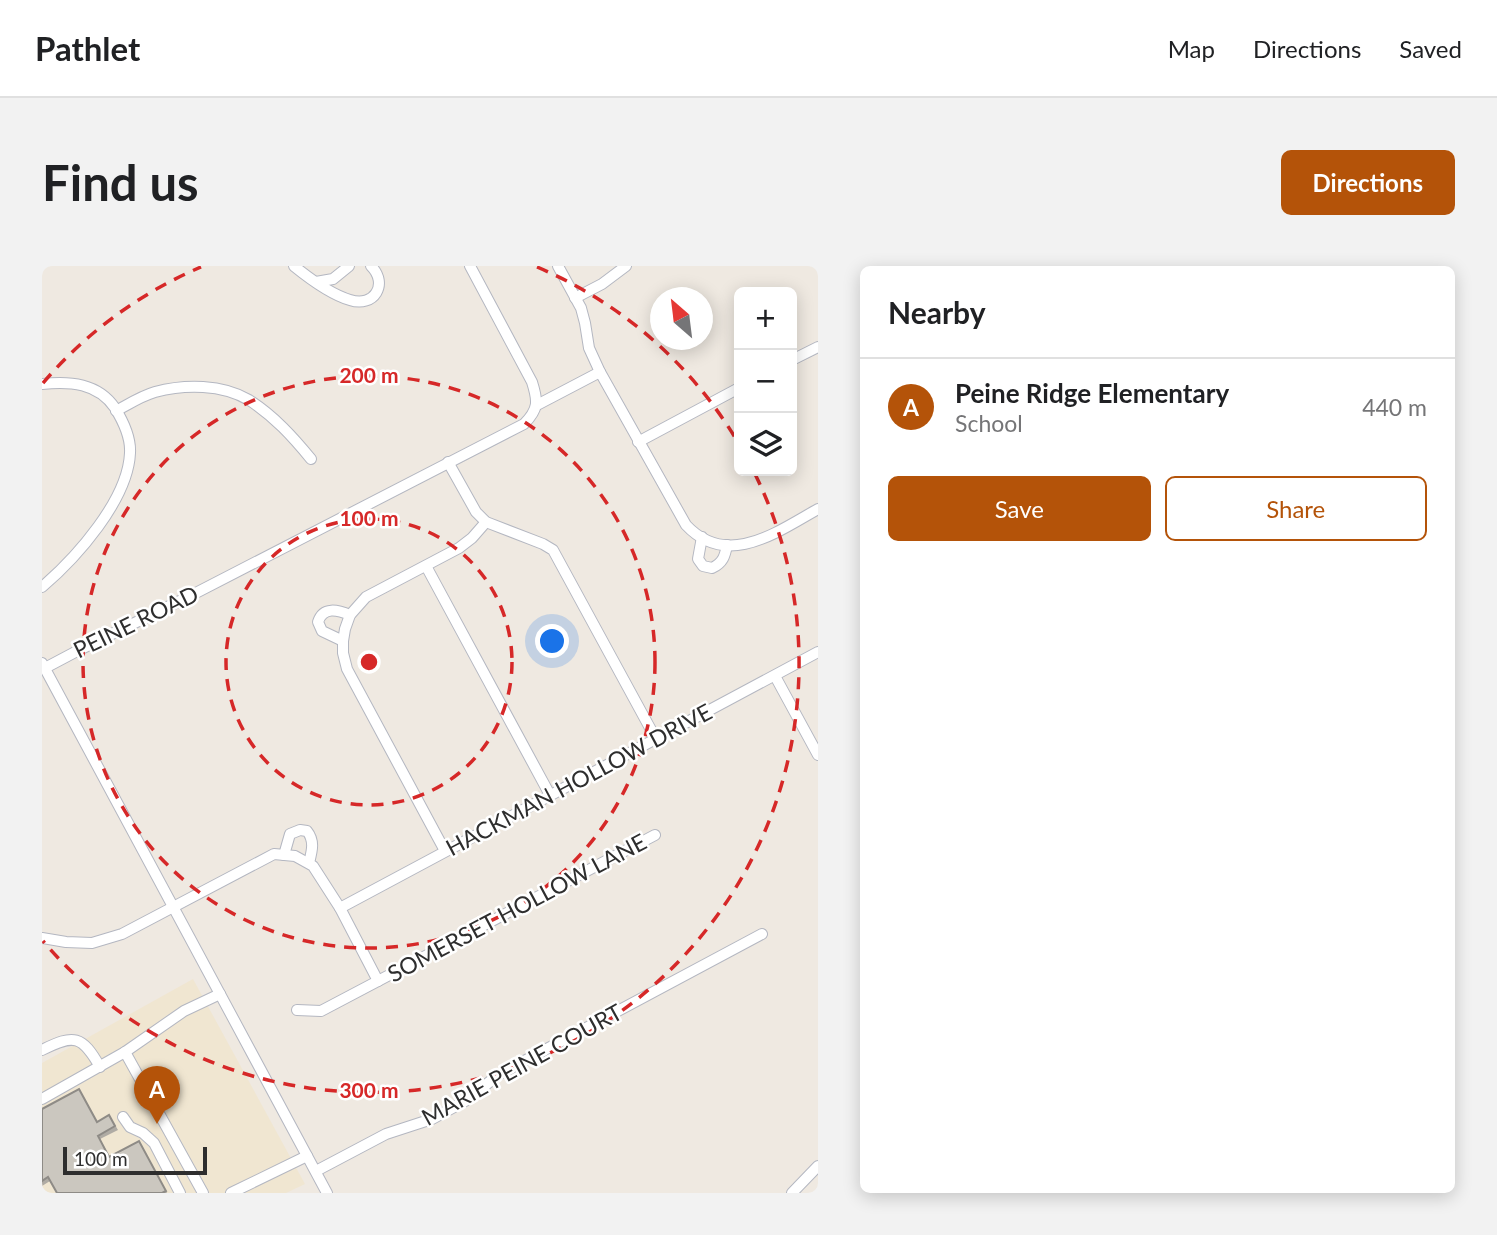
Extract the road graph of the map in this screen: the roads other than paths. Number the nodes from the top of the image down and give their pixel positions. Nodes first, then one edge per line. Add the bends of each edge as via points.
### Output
1 (294, 266) edge
2 (349, 266) edge
3 (371, 266) edge
4 (470, 266) edge
5 (558, 266) edge
6 (626, 266) edge
7 (316, 282) junction
8 (575, 298) junction
9 (818, 346) edge
10 (797, 357) edge
11 (600, 372) junction
12 (42, 384) edge
13 (734, 391) edge
14 (537, 405) junction
15 (117, 411) junction
16 (638, 442) junction
17 (312, 459) dead end
18 (448, 462) junction
19 (818, 509) edge
20 (486, 522) junction
21 (702, 537) junction
22 (727, 545) junction
23 (426, 566) junction
24 (42, 587) edge
25 (350, 615) junction
26 (343, 641) junction
27 (818, 652) edge
28 (44, 666) edge
29 (775, 676) junction
30 (656, 739) junction
31 (818, 755) edge
32 (550, 794) junction
33 (655, 835) dead end
34 (444, 851) junction
35 (284, 855) junction
36 (309, 863) junction
37 (173, 907) junction
38 (340, 908) junction
39 (762, 934) dead end
40 (42, 938) edge
41 (378, 981) junction
42 (220, 994) junction
43 (297, 1010) dead end
44 (42, 1050) edge
45 (125, 1052) junction
46 (100, 1067) junction
47 (42, 1099) edge
48 (123, 1117) dead end
49 (307, 1156) junction
50 (818, 1166) edge
51 (316, 1171) junction
52 (180, 1193) edge
53 (203, 1193) edge
54 (230, 1193) edge
55 (327, 1193) edge
56 (792, 1193) edge

1 - 7 street
2 - 7 street via 333,279
3 - 7 street via 379,285 374,296 361,302
4 - 14 street via 528,371
5 - 8 street
6 - 8 street
8 - 11 street
9 - 10 street
11 - 14 street, PEINE ROAD
11 - 16 street
12 - 15 street via 85,385 101,392
13 - 16 street
14 - 18 street, PEINE ROAD via 524,424
15 - 17 street via 156,392 204,387 225,391 247,399 269,415
15 - 24 street via 130,452 122,486 76,554
16 - 21 street via 686,525
18 - 20 street
18 - 28 street, PEINE ROAD via 201,591
19 - 22 street via 763,540
20 - 23 street via 466,543
20 - 30 street via 553,550
21 - 22 street
21 - 22 street via 698,559 703,566 719,565
23 - 25 street via 366,597
23 - 32 street
25 - 26 street
25 - 26 street via 324,612 318,622 322,631
26 - 34 street via 347,669
27 - 29 street, HACKMAN HOLLOW DRIVE
28 - 37 street, PEINE ROAD
29 - 30 street, HACKMAN HOLLOW DRIVE
29 - 31 street
30 - 32 street, HACKMAN HOLLOW DRIVE
32 - 34 street, HACKMAN HOLLOW DRIVE
33 - 41 street, SOMERSET HOLLOW LANE
34 - 38 street, HACKMAN HOLLOW DRIVE
35 - 36 street
35 - 36 street via 290,834 307,831 313,837
35 - 37 street via 274,854
36 - 38 street
37 - 40 street via 122,934 92,943
37 - 42 street, PEINE ROAD
38 - 41 street
39 - 51 street, MARIE PEINE COURT via 498,1075 467,1100 432,1119 386,1135
41 - 43 street, SOMERSET HOLLOW LANE via 321,1011
42 - 45 street via 184,1011
42 - 49 street, PEINE ROAD
44 - 46 street via 72,1039 92,1052
45 - 46 street
45 - 53 street
46 - 47 street
48 - 52 street via 154,1143
49 - 51 street, PEINE ROAD
49 - 54 street
50 - 56 street
51 - 55 street, PEINE ROAD

